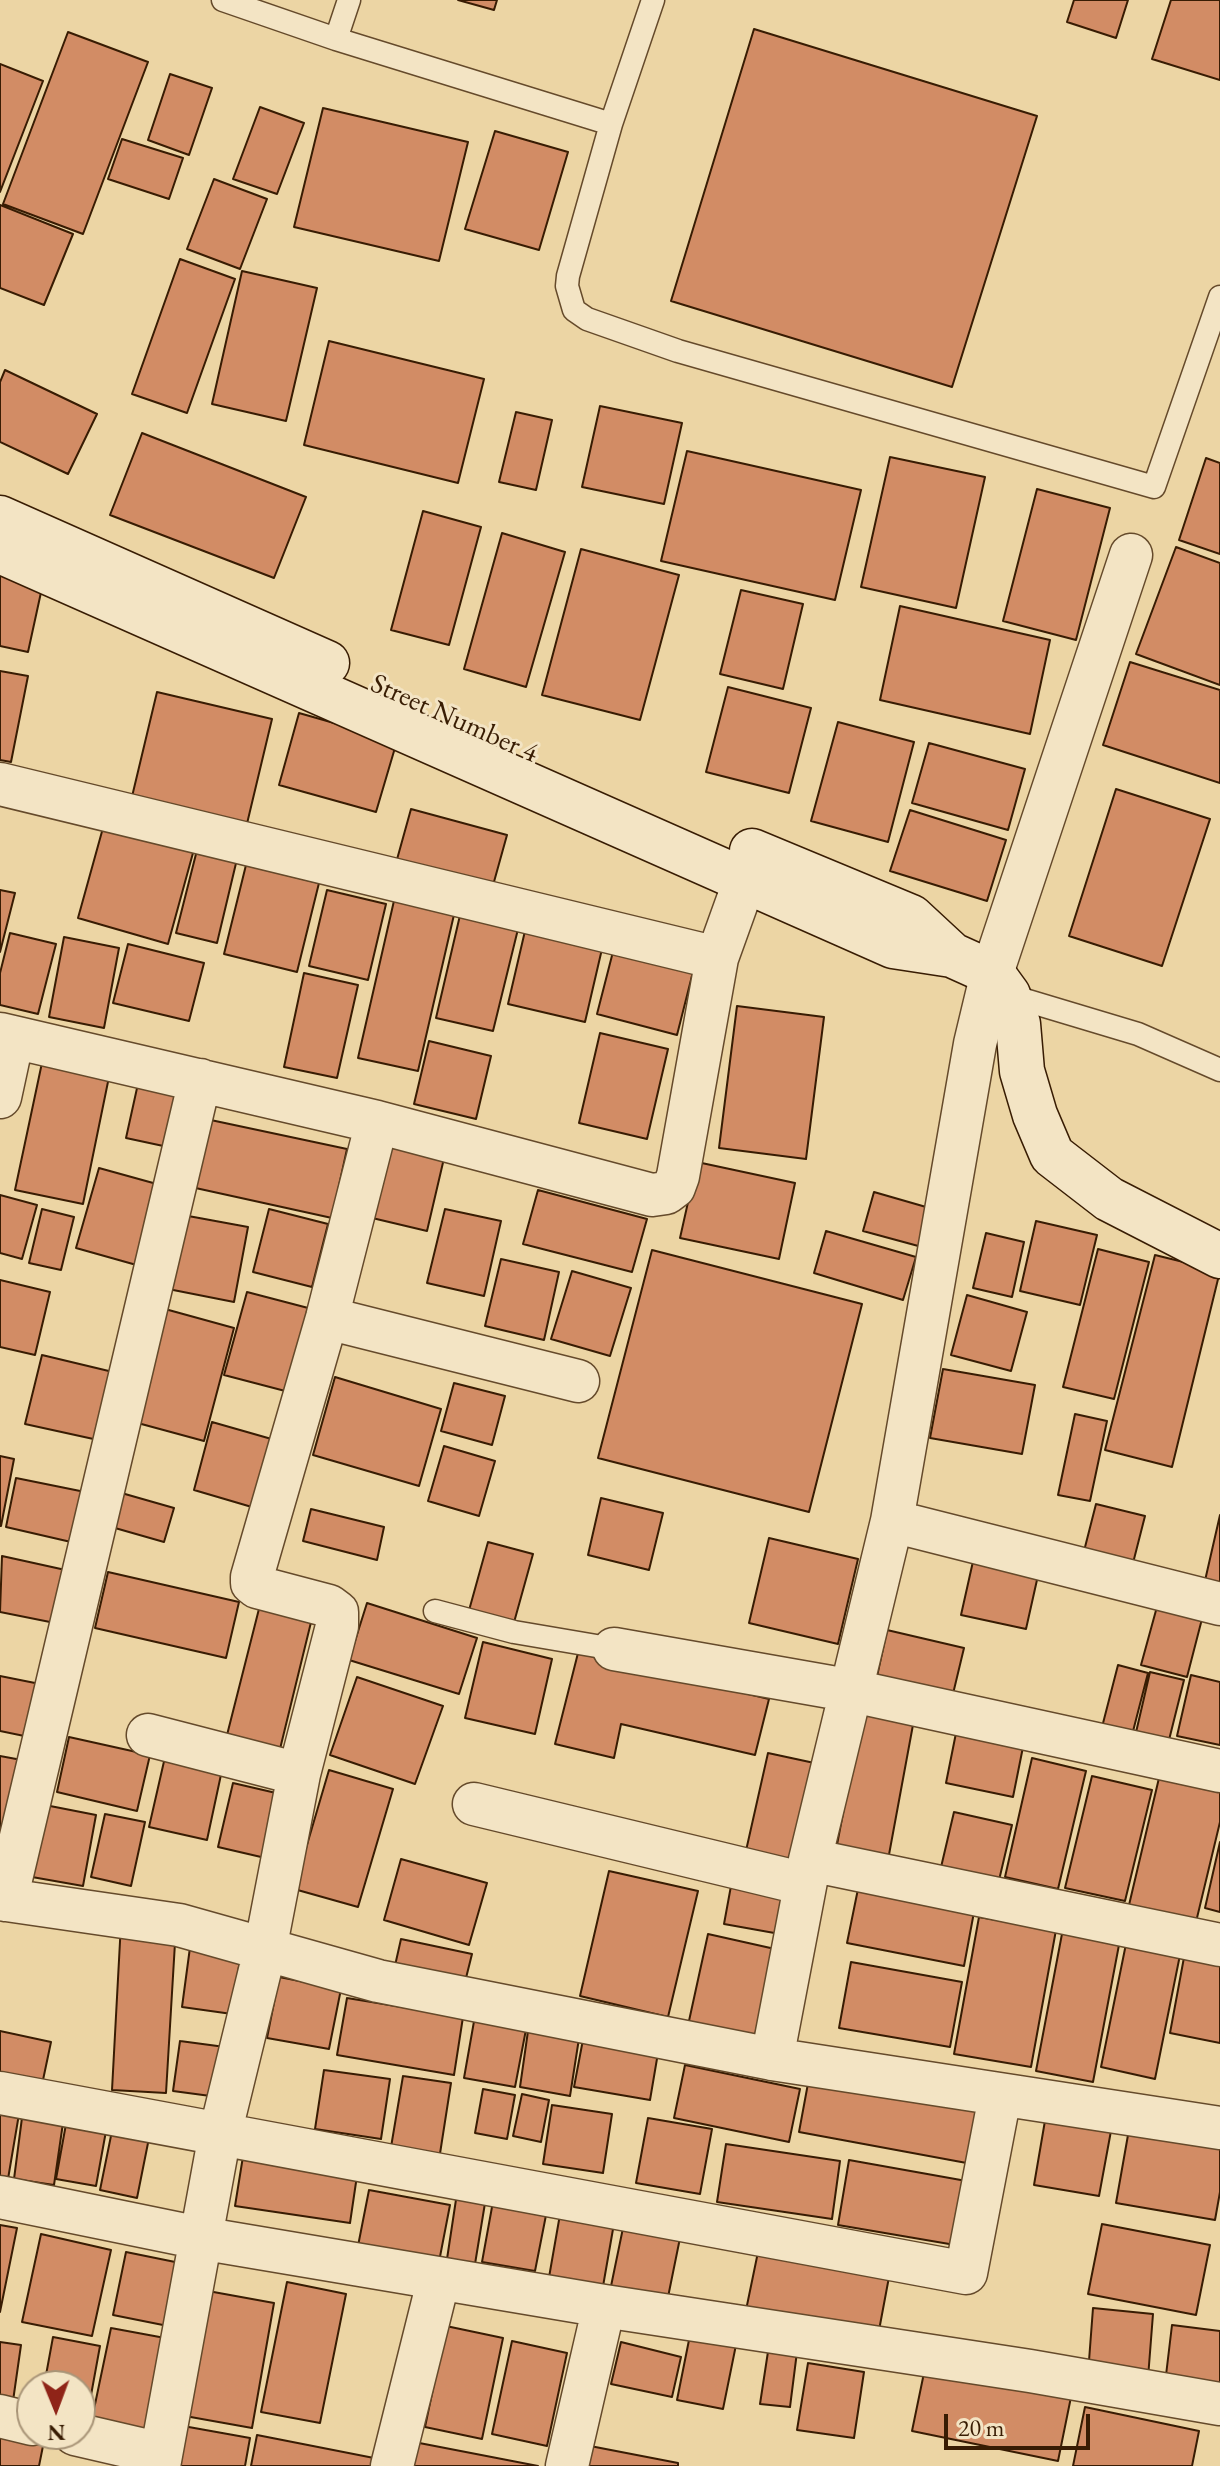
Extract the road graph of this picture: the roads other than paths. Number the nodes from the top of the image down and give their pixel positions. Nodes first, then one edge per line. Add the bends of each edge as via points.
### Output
1 (223, 0) edge
2 (349, 0) edge
3 (653, 0) edge
4 (336, 39) junction
5 (611, 124) junction
6 (1220, 297) edge
7 (0, 518) edge
8 (0, 551) edge
9 (1131, 555) dead end
10 (0, 784) edge
11 (745, 880) junction
12 (902, 932) junction
13 (717, 958) junction
14 (1000, 984) junction
15 (7, 1036) edge
16 (1220, 1070) edge
17 (200, 1080) junction
18 (0, 1097) edge
19 (377, 1122) junction
20 (1220, 1256) edge
21 (327, 1318) junction
22 (578, 1381) dead end
23 (892, 1521) junction
24 (1220, 1604) edge
25 (435, 1611) dead end
26 (614, 1649) joint
27 (853, 1691) junction
28 (148, 1735) dead end
29 (1220, 1771) edge
30 (299, 1774) junction
31 (474, 1804) dead end
32 (808, 1872) junction
33 (3, 1900) edge
34 (1220, 1945) edge
35 (265, 1950) junction
36 (772, 2059) junction
37 (0, 2093) edge
38 (1000, 2096) junction
39 (1220, 2128) edge
40 (220, 2134) junction
41 (0, 2197) edge
42 (200, 2238) junction
43 (439, 2278) junction
44 (604, 2306) junction
45 (1220, 2404) edge
46 (96, 2440) edge
47 (160, 2460) edge
48 (392, 2466) edge
49 (567, 2466) edge

1 - 4 lane
2 - 4 lane
3 - 5 lane
4 - 5 lane
5 - 6 lane via 568,276 574,310 587,319 709,360 1154,487
7 - 12 street, Street Number 4 via 757,853
8 - 11 street, Street Number 4
9 - 14 street
10 - 13 street
11 - 12 street, Street Number 4
11 - 13 street
12 - 14 street
13 - 19 street via 678,1176 666,1193 652,1195
14 - 16 lane
14 - 20 street via 1018,1024 1022,1071 1052,1155 1109,1199
14 - 23 street via 975,1044
15 - 17 street
15 - 18 street
17 - 19 street
17 - 33 street
19 - 21 street
21 - 22 street
21 - 30 street via 252,1577 257,1587 337,1612
23 - 24 street
23 - 27 street
25 - 26 lane via 514,1632
26 - 27 street
27 - 29 street
27 - 32 street
28 - 30 street
30 - 35 street
31 - 32 street
32 - 34 street
32 - 36 street
33 - 35 street via 179,1925
35 - 36 street via 378,1981
35 - 40 street
36 - 38 street
37 - 40 street
38 - 39 street
38 - 40 street via 966,2273
40 - 42 street
41 - 42 street
42 - 43 street
42 - 47 street
43 - 44 street
43 - 48 street
44 - 45 street
44 - 49 street
46 - 47 street

